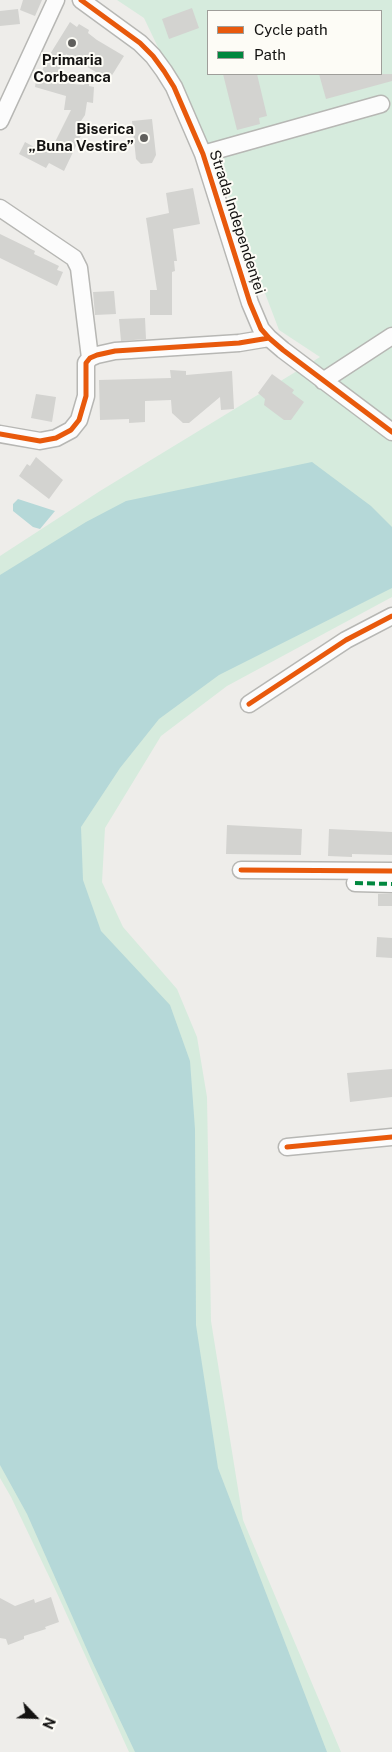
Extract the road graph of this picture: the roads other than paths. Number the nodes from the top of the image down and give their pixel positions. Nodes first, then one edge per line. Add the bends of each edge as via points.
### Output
1 (56, 0) edge
2 (81, 0) edge
3 (381, 104) dead end
4 (0, 121) edge
5 (203, 154) junction
6 (0, 208) edge
7 (392, 336) edge
8 (269, 338) junction
9 (90, 358) junction
10 (323, 381) junction
11 (392, 432) edge
12 (0, 434) edge
13 (392, 616) edge
14 (249, 704) dead end
15 (241, 870) dead end
16 (392, 871) edge
17 (355, 883) dead end
18 (392, 884) edge
19 (392, 1137) edge
20 (287, 1147) dead end

1 - 4 street
2 - 5 street, Strada Independenței via 153,56 174,87
3 - 5 street
5 - 8 street, Strada Independenței via 250,303
6 - 9 street via 74,258 79,268
7 - 10 street
8 - 9 street via 115,351
8 - 10 street, Strada Independenței
9 - 12 street via 86,363 86,396 79,420 71,430 56,438 40,441
10 - 11 street, Strada Independenței
13 - 14 street via 346,640
15 - 16 street
17 - 18 street
19 - 20 street

